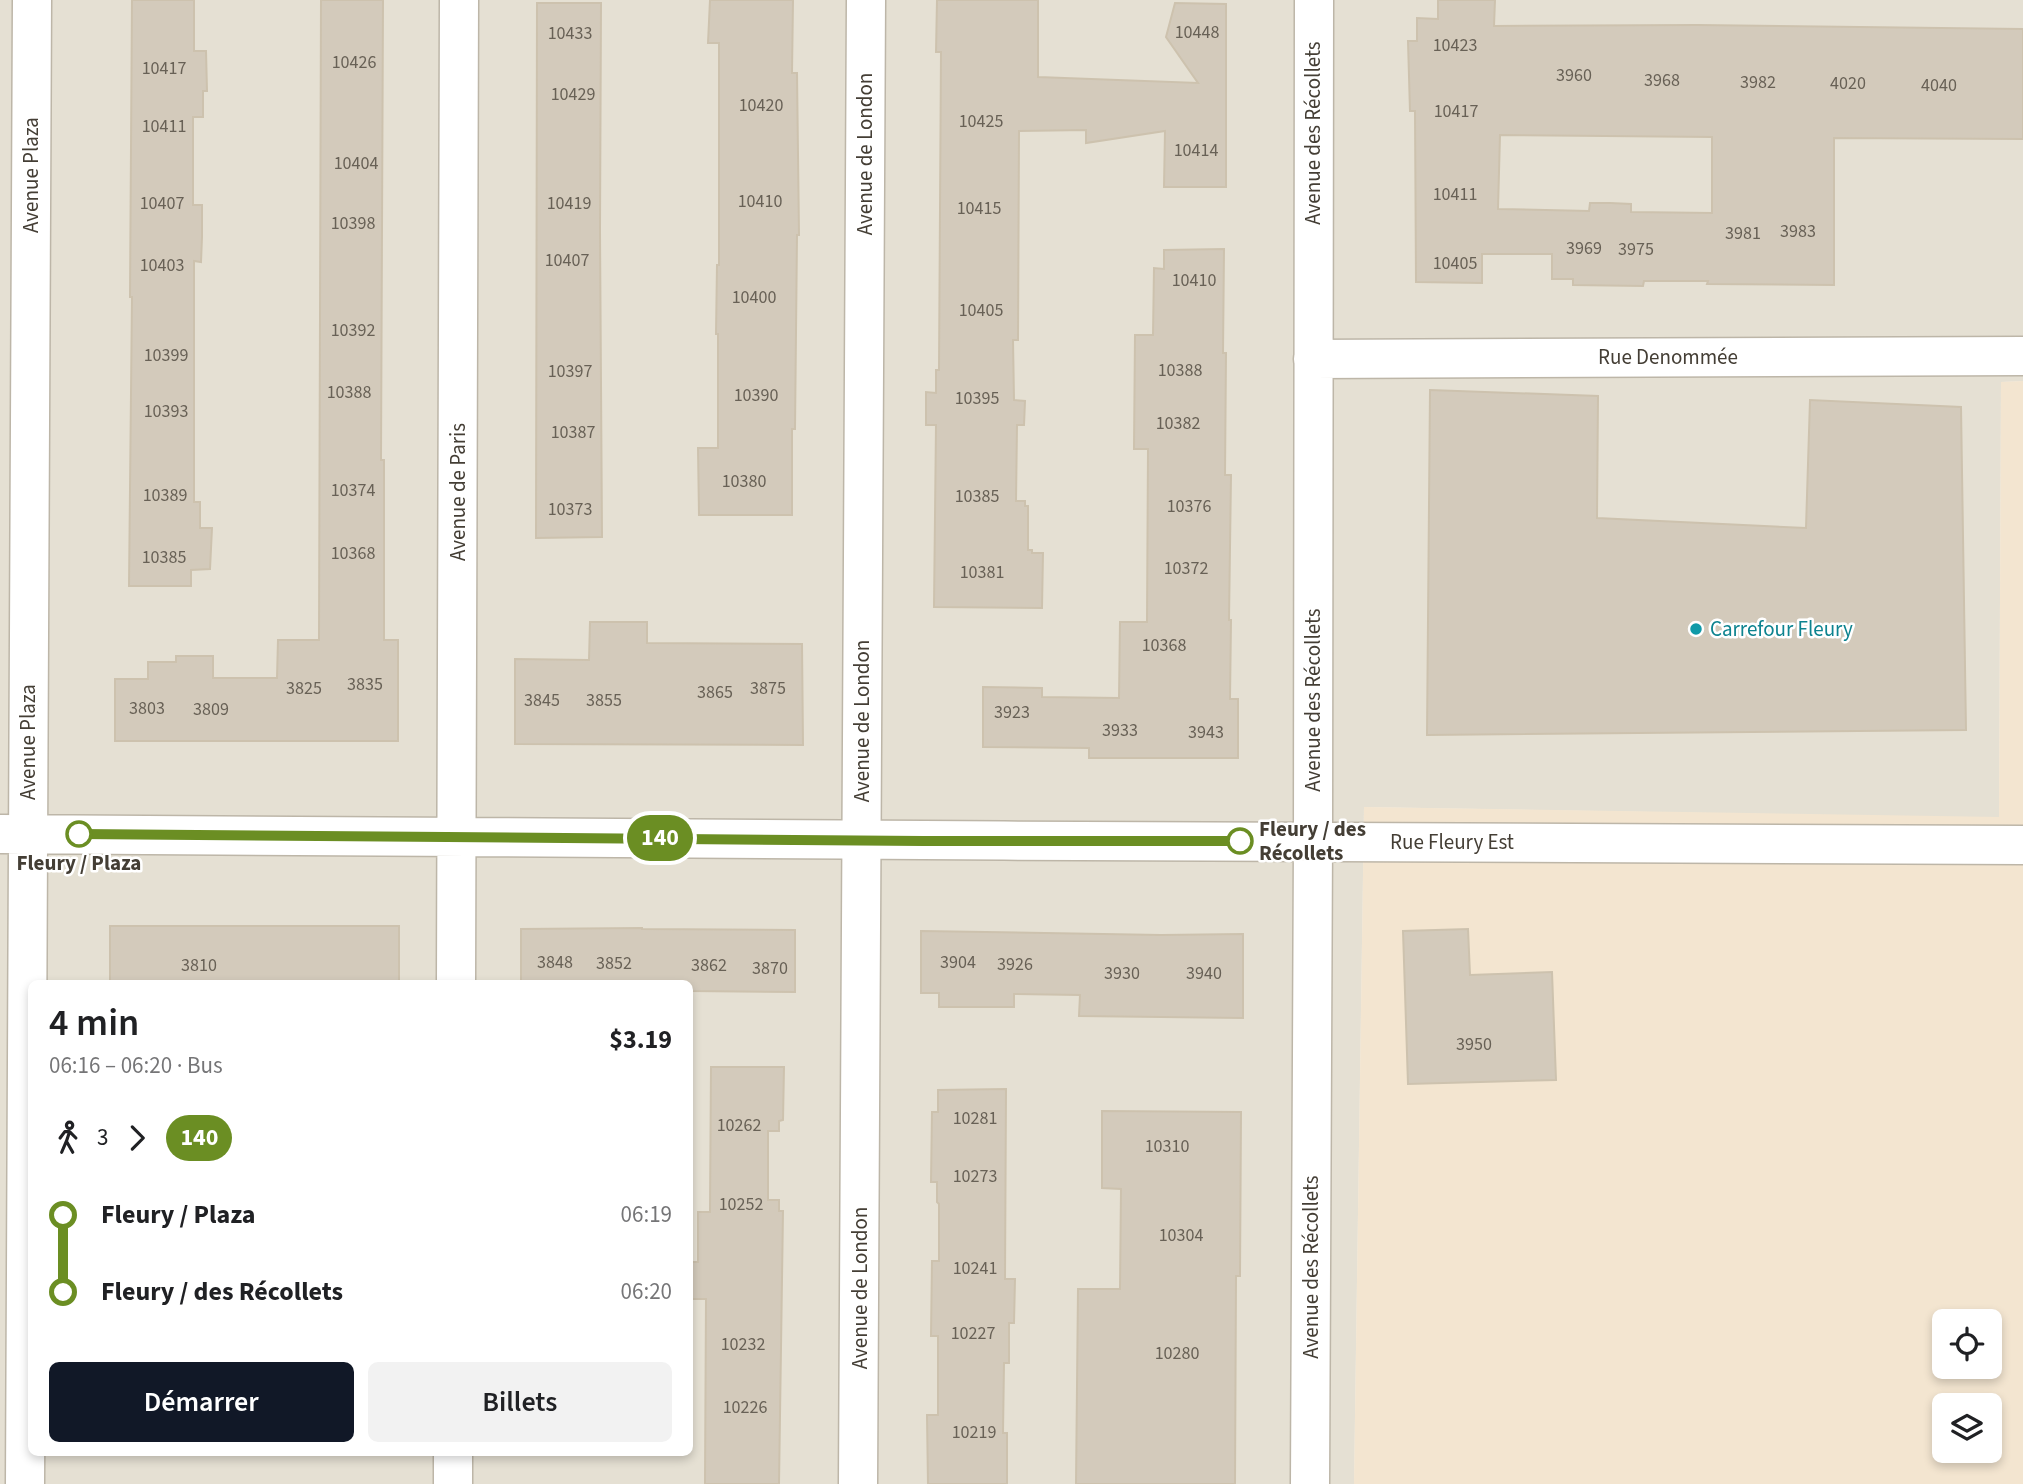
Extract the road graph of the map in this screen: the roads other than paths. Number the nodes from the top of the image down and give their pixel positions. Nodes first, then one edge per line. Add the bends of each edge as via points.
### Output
1 (32, 0) edge
2 (459, 0) edge
3 (866, 0) edge
4 (1314, 0) edge
5 (2023, 356) edge
6 (1313, 359) junction
7 (13, 834) edge
8 (457, 836) junction
9 (862, 839) junction
10 (1313, 841) junction
11 (2023, 845) edge
12 (456, 980) edge
13 (453, 1456) edge
14 (25, 1484) edge
15 (453, 1484) edge
16 (859, 1484) edge
17 (1310, 1484) edge

1 - 7 street, Avenue Plaza
2 - 8 street, Avenue de Paris
3 - 9 street, Avenue de London
4 - 6 street, Avenue des Récollets
5 - 6 street, Rue Denommée
6 - 10 street, Avenue des Récollets
7 - 8 street, Rue Fleury Est
7 - 14 street, Avenue Plaza
8 - 9 street, Rue Fleury Est
8 - 12 street, Avenue de Paris
9 - 10 street, Rue Fleury Est
9 - 16 street, Avenue de London
10 - 11 street, Rue Fleury Est
10 - 17 street, Avenue des Récollets
13 - 15 street

